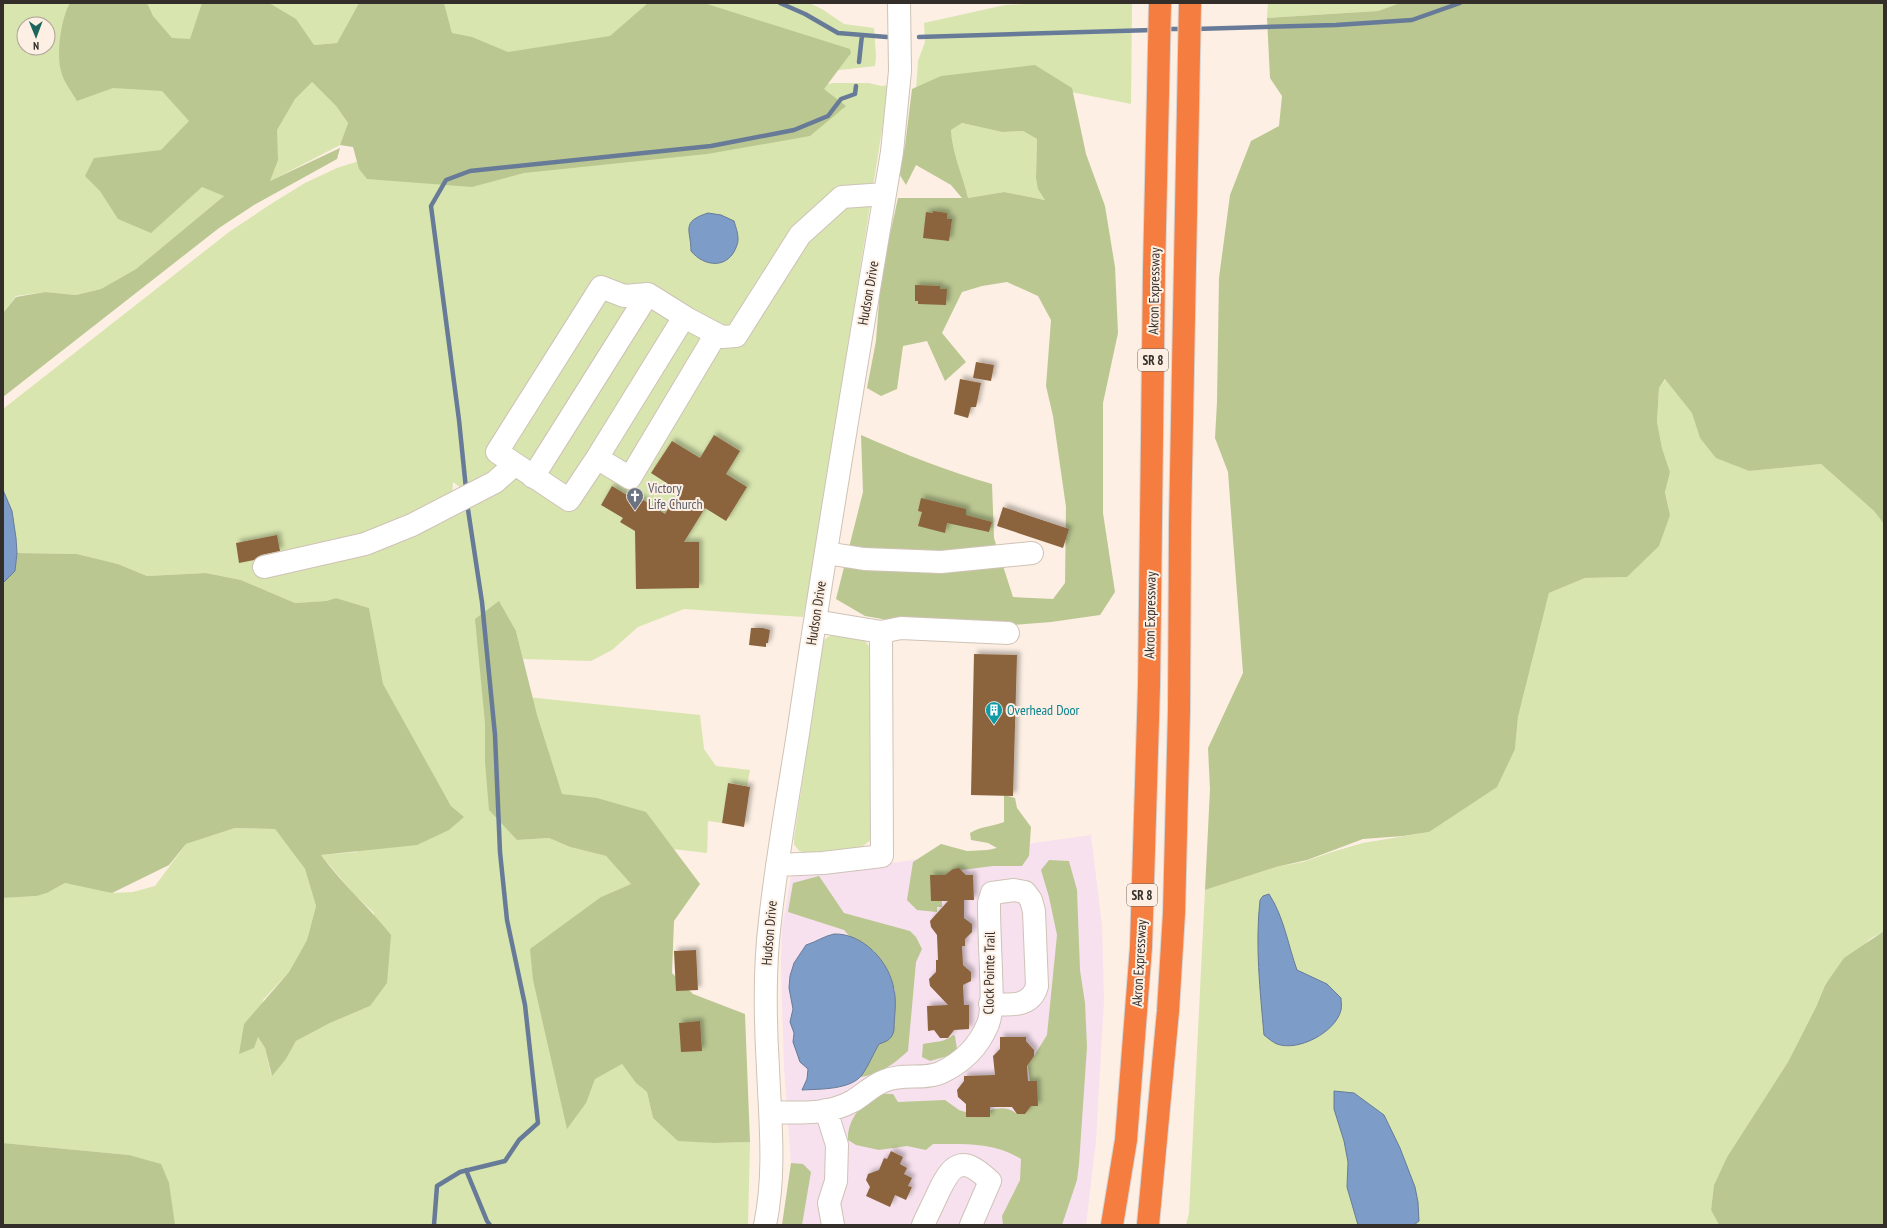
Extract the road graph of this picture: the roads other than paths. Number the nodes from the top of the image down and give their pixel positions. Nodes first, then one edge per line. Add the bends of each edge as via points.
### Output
1 (899, 3) edge
2 (1160, 3) edge
3 (1190, 3) edge
4 (885, 194) junction
5 (648, 294) junction
6 (684, 317) junction
7 (716, 334) junction
8 (597, 458) junction
9 (514, 465) junction
10 (533, 477) junction
11 (826, 553) junction
12 (1032, 553) dead end
13 (264, 567) dead end
14 (815, 621) junction
15 (881, 632) junction
16 (1008, 633) dead end
17 (777, 865) junction
18 (990, 1004) junction
19 (826, 1110) junction
20 (770, 1112) junction
21 (765, 1225) edge
22 (833, 1225) edge
23 (923, 1225) edge
24 (971, 1225) edge
25 (1112, 1225) edge
26 (1148, 1225) edge

1 - 4 street, Hudson Drive via 897,106
2 - 25 highway, Akron Expressway / SR 8 via 1149,686 1141,947 1126,1140
3 - 26 highway, Akron Expressway / SR 8 via 1180,509 1180,711 1174,913 1168,1010
4 - 7 street via 842,197 800,235 736,336 722,337
4 - 11 street, Hudson Drive
5 - 6 street
5 - 9 street via 624,296 601,286 497,452
5 - 10 street
6 - 7 street
6 - 8 street
7 - 8 street via 630,478
8 - 10 street via 569,500
9 - 10 street
9 - 13 street via 495,482 412,525 365,544
11 - 12 street via 864,559 941,562
11 - 14 street, Hudson Drive
14 - 15 street
14 - 17 street, Hudson Drive
15 - 16 street via 901,628
15 - 17 street via 882,856 824,863
17 - 20 street, Hudson Drive via 769,923 766,976
18 - 18 street, Clock Pointe Trail via 989,903 992,893 1014,890 1025,892 1034,911 1036,990 1030,999 1021,1003
18 - 19 street, Clock Pointe Trail via 988,1023 975,1047 960,1061 940,1073 884,1081 852,1101 833,1110
19 - 20 street, Clock Pointe Trail via 808,1113
19 - 22 street via 837,1145 836,1181 829,1204
20 - 21 street, Hudson Drive via 771,1179
23 - 24 street via 948,1173 957,1166 965,1165 990,1181

